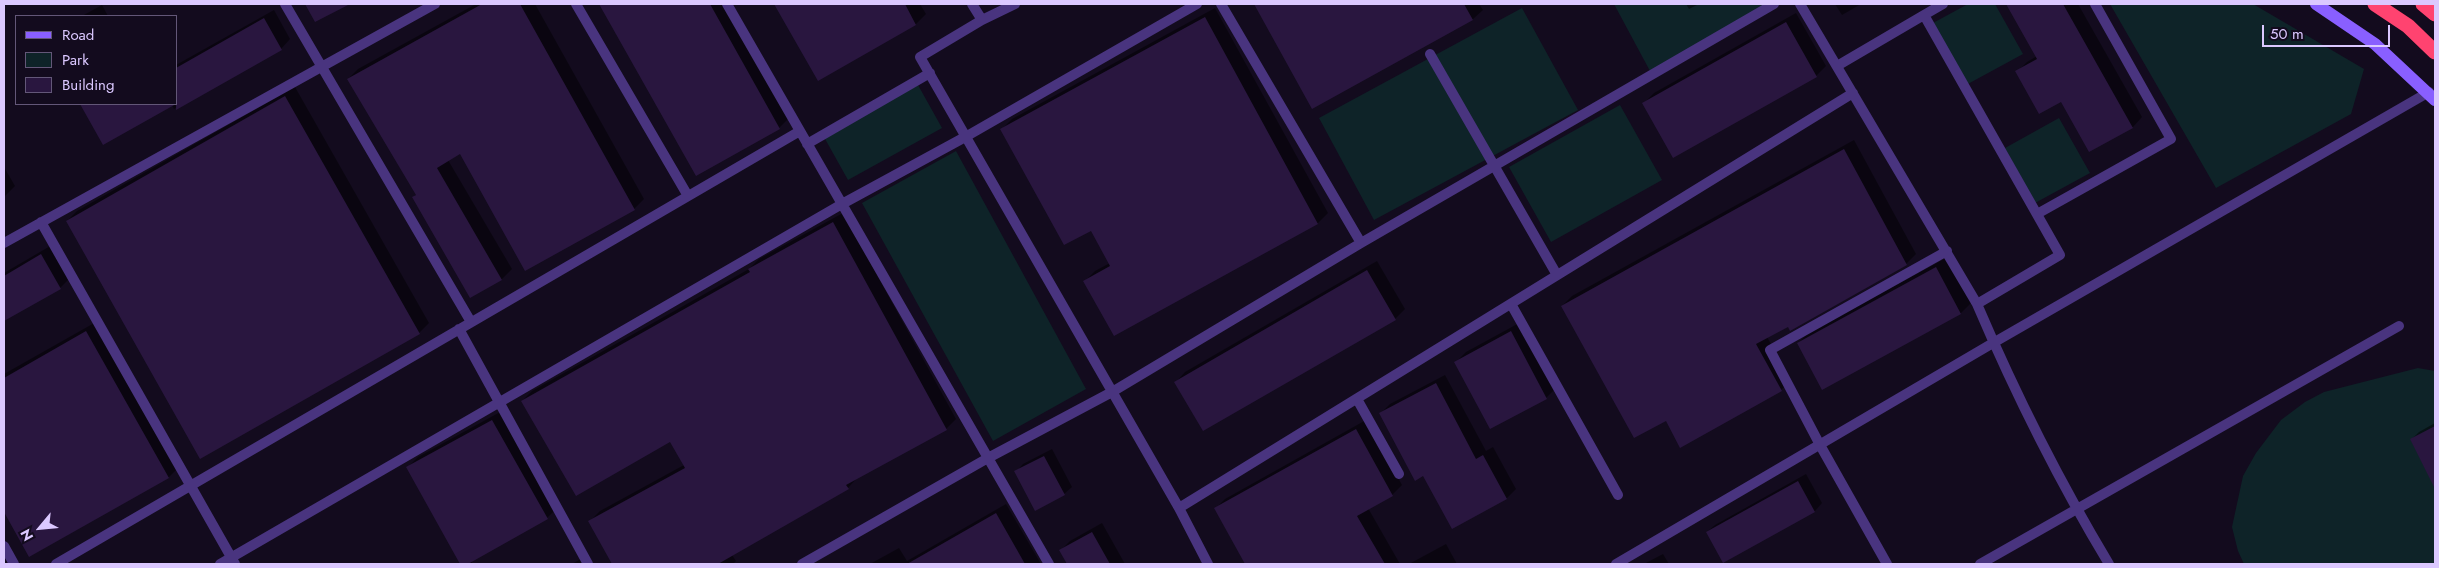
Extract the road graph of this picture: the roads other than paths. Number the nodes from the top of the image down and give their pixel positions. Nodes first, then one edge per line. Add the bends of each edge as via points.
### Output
1 (285, 4) edge
2 (435, 4) edge
3 (576, 4) edge
4 (727, 4) edge
5 (972, 4) edge
6 (1015, 4) edge
7 (1197, 4) edge
8 (1221, 4) edge
9 (1774, 4) edge
10 (1800, 4) edge
11 (1944, 4) edge
12 (2094, 4) edge
13 (2316, 4) edge
14 (2374, 4) edge
15 (2423, 4) edge
16 (2435, 14) edge
17 (1924, 15) junction
18 (982, 20) junction
19 (2435, 52) edge
20 (1430, 54) dead end
21 (322, 66) junction
22 (1837, 66) junction
23 (930, 74) junction
24 (1853, 93) junction
25 (2433, 93) edge
26 (800, 131) junction
27 (967, 136) junction
28 (807, 144) junction
29 (1495, 165) junction
30 (688, 196) junction
31 (842, 204) junction
32 (2037, 214) junction
33 (41, 222) junction
34 (4, 243) edge
35 (1361, 243) junction
36 (1947, 251) junction
37 (1557, 275) junction
38 (1511, 304) junction
39 (1977, 304) junction
40 (471, 322) junction
41 (2398, 326) dead end
42 (459, 329) junction
43 (1993, 343) junction
44 (1112, 392) junction
45 (1357, 399) junction
46 (500, 402) junction
47 (1820, 445) junction
48 (988, 458) junction
49 (1399, 474) dead end
50 (190, 486) junction
51 (1618, 496) dead end
52 (1179, 508) junction
53 (2076, 510) junction
54 (4, 546) edge
55 (233, 561) edge
56 (14, 564) edge
57 (56, 564) edge
58 (220, 564) edge
59 (588, 564) edge
60 (802, 564) edge
61 (1049, 564) edge
62 (1208, 564) edge
63 (1616, 564) edge
64 (1887, 564) edge
65 (1980, 564) edge
66 (2109, 564) edge

1 - 21 lane
2 - 21 lane
3 - 30 lane
4 - 26 lane
5 - 18 lane
6 - 18 lane
7 - 27 lane
8 - 35 lane
9 - 29 lane
10 - 22 lane
11 - 17 lane
12 - 32 lane via 2171,139
13 - 25 street via 2376,44
14 - 19 highway via 2408,26
15 - 16 highway
17 - 22 lane
17 - 32 lane
18 - 23 lane via 920,57
20 - 29 lane
21 - 33 lane
21 - 40 lane
22 - 24 lane
23 - 27 lane
23 - 28 lane
24 - 36 lane
24 - 37 lane
25 - 43 lane
26 - 28 lane
26 - 30 lane
27 - 31 lane
27 - 44 lane
28 - 31 lane
29 - 35 lane
29 - 37 lane
30 - 40 lane
31 - 46 lane
31 - 48 lane
32 - 39 lane via 2060,256
33 - 34 lane
33 - 50 lane
35 - 44 lane
36 - 39 lane
36 - 47 lane via 1770,350
37 - 38 lane
38 - 45 lane
38 - 51 lane
39 - 43 lane
40 - 42 lane
41 - 53 lane
42 - 46 lane
42 - 50 lane
43 - 47 lane
43 - 53 lane
44 - 48 lane
44 - 52 lane
45 - 49 lane
45 - 52 lane
46 - 55 lane
46 - 59 lane
47 - 63 lane
47 - 64 lane
48 - 60 lane
48 - 61 lane
50 - 55 lane
50 - 57 lane
52 - 62 lane
53 - 65 lane
53 - 66 lane
54 - 56 lane
55 - 58 lane

